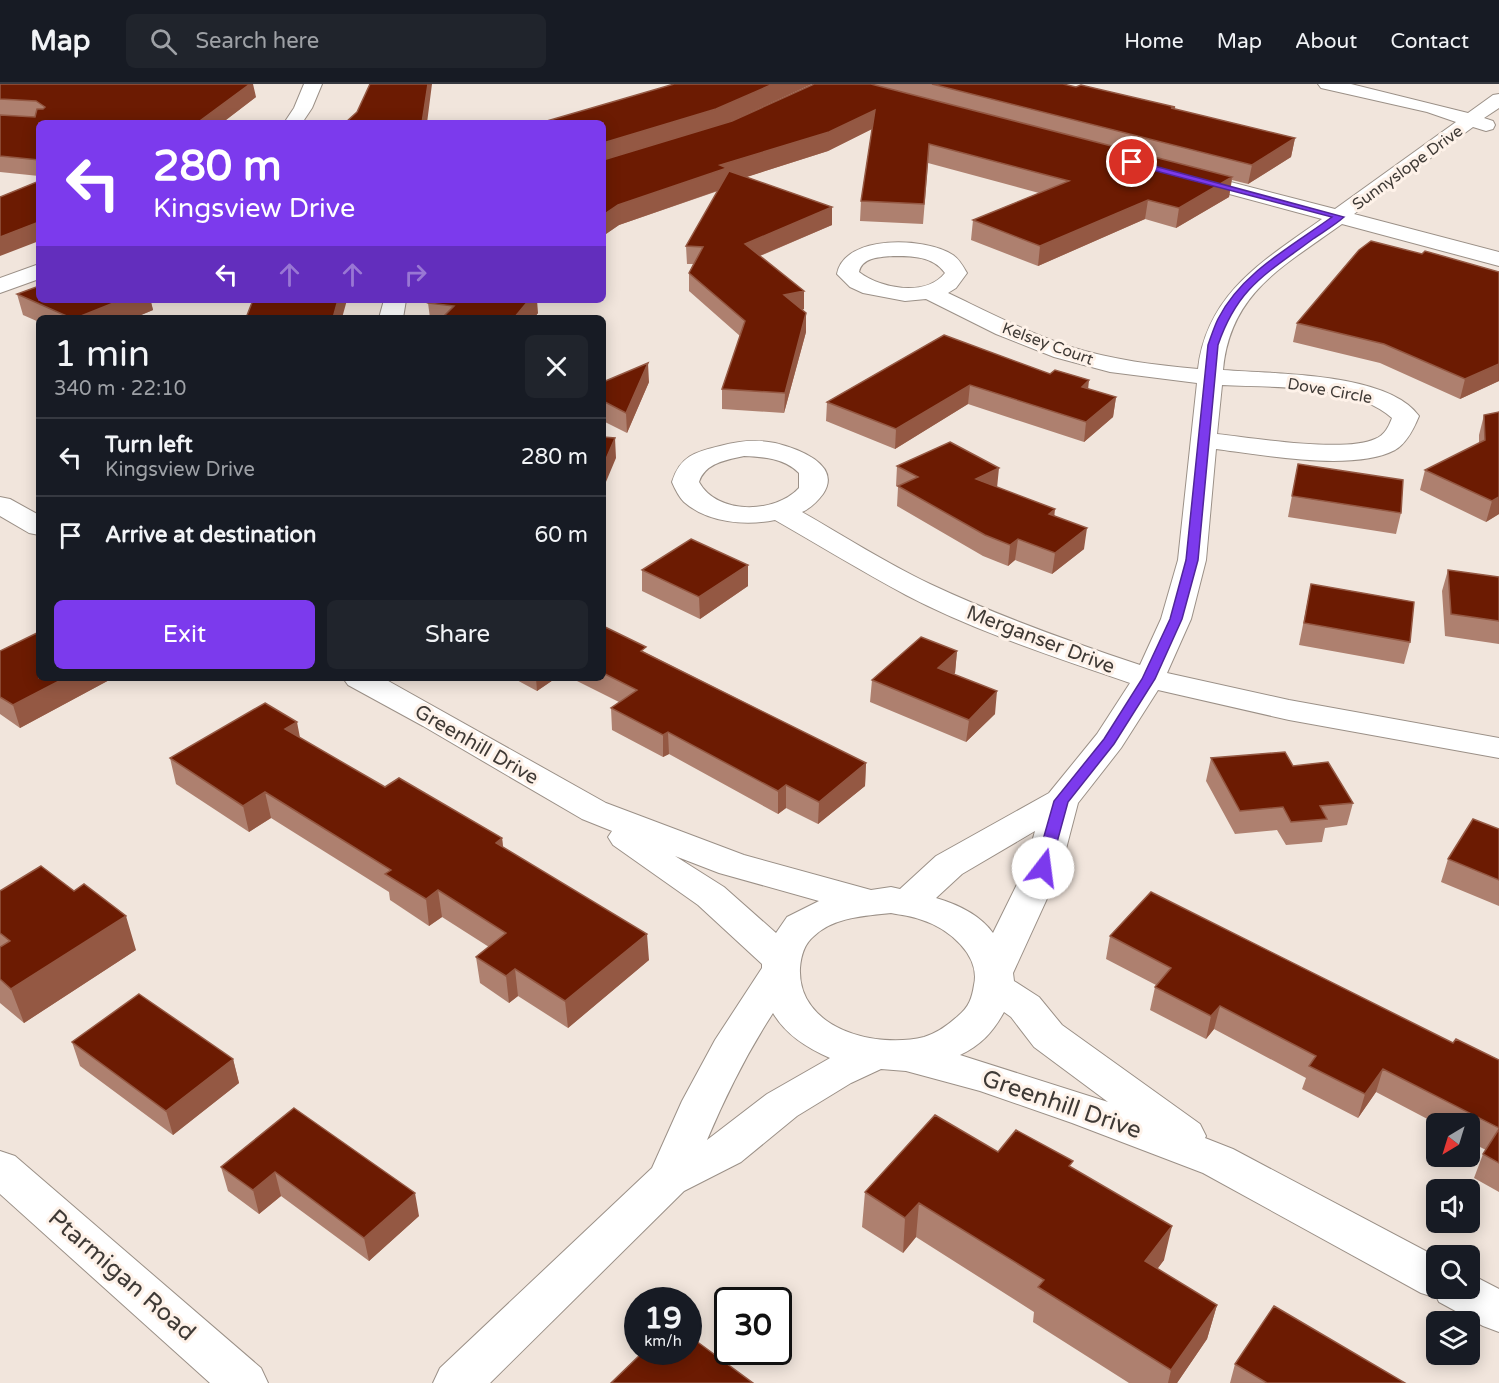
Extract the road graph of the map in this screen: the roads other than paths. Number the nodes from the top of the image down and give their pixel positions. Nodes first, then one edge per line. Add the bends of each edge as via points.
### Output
1 (313, 84) edge
2 (1327, 84) edge
3 (1499, 99) edge
4 (295, 120) edge
5 (1470, 121) junction
6 (1499, 128) edge
7 (1166, 171) edge
8 (1339, 217) junction
9 (1499, 259) edge
10 (36, 272) edge
11 (0, 286) edge
12 (929, 292) dead end
13 (1209, 377) junction
14 (1204, 440) junction
15 (0, 505) edge
16 (780, 512) dead end
17 (36, 525) edge
18 (1149, 679) junction
19 (365, 681) edge
20 (1499, 748) edge
21 (1061, 801) junction
22 (594, 811) junction
23 (864, 901) junction
24 (907, 903) junction
25 (779, 967) junction
26 (995, 979) junction
27 (889, 1055) junction
28 (1218, 1161) junction
29 (0, 1168) edge
30 (669, 1179) junction
31 (1426, 1273) edge
32 (1475, 1299) edge
33 (1499, 1312) edge
34 (244, 1383) edge
35 (457, 1383) edge

1 - 4 street
2 - 5 street
3 - 5 street, Sunnyslope Drive
5 - 6 street
5 - 8 street, Sunnyslope Drive
7 - 8 street
8 - 9 street
8 - 13 street, Sunnyslope Drive via 1258,275 1238,295 1222,320 1213,345
10 - 11 street
12 - 13 street, Kelsey Court via 1019,335 1082,358 1144,371
13 - 14 street, Sunnyslope Drive
13 - 14 street, Dove Circle via 1319,385 1363,393 1394,404 1406,416 1400,432 1386,444 1365,452
14 - 18 street, Sunnyslope Drive via 1192,560 1176,619
15 - 17 street
16 - 18 street, Merganser Drive via 917,589 965,611
18 - 20 street, Merganser Drive via 1289,710
18 - 21 street, Sunnyslope Drive via 1109,741
19 - 22 street, Greenhill Drive
21 - 24 street, Sunnyslope Drive via 949,866
21 - 26 street, Sunnyslope Drive via 1043,868
22 - 23 street, Greenhill Drive via 732,864
22 - 25 street, Greenhill Drive via 646,853 711,896
23 - 24 street
23 - 25 street via 839,906 812,918 791,936
24 - 26 street via 948,916 969,931 986,950
25 - 27 street via 782,995 795,1016 816,1034 844,1048
25 - 30 street via 703,1101
26 - 27 street via 990,1007 977,1026 933,1051
26 - 28 street, Greenhill Drive via 1048,1036
27 - 28 street, Greenhill Drive via 985,1077
27 - 30 street via 828,1077 782,1105 726,1150
28 - 31 street, Greenhill Drive
29 - 34 street, Ptarmigan Road
30 - 35 street
32 - 33 street

